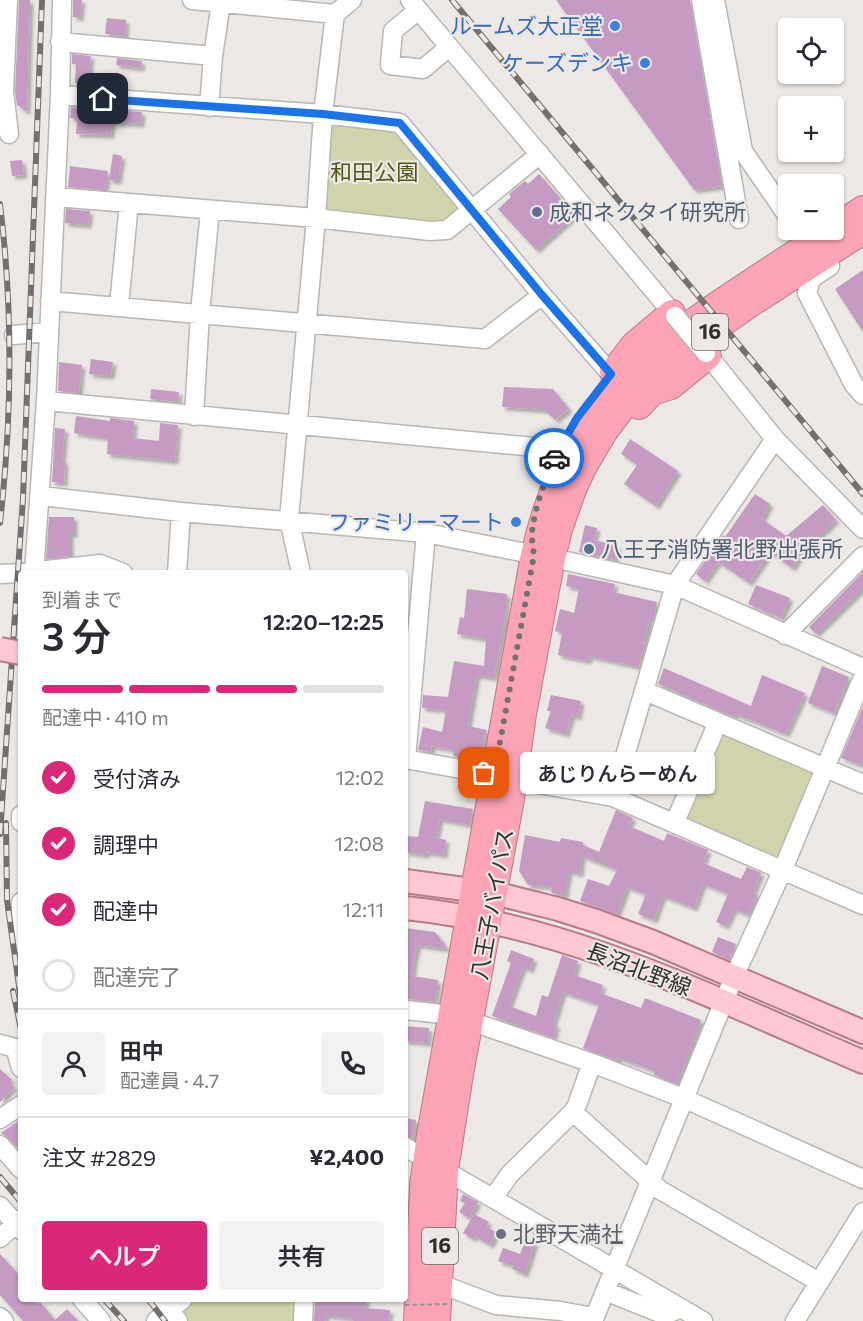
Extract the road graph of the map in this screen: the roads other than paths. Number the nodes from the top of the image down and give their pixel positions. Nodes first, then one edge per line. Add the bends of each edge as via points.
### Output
1 (8, 0) edge
2 (62, 0) edge
3 (352, 0) edge
4 (701, 0) edge
5 (715, 0) edge
6 (208, 1) edge
7 (414, 5) edge
8 (335, 14) junction
9 (60, 42) junction
10 (449, 47) junction
11 (213, 56) junction
12 (60, 95) junction
13 (209, 107) junction
14 (323, 114) junction
15 (9, 134) dead end
16 (540, 154) junction
17 (863, 195) edge
18 (55, 197) junction
19 (778, 202) edge
20 (129, 203) junction
21 (844, 207) edge
22 (863, 209) edge
23 (210, 210) junction
24 (473, 210) junction
25 (316, 218) junction
26 (739, 219) dead end
27 (844, 222) edge
28 (863, 231) edge
29 (817, 240) edge
30 (863, 245) edge
31 (542, 295) junction
32 (50, 301) junction
33 (119, 306) junction
34 (200, 313) junction
35 (674, 314) junction
36 (307, 323) junction
37 (48, 332) junction
38 (14, 335) dead end
39 (707, 355) junction
40 (611, 374) junction
41 (863, 395) edge
42 (46, 401) junction
43 (194, 416) junction
44 (297, 426) junction
45 (775, 438) junction
46 (557, 451) junction
47 (41, 496) junction
48 (181, 512) junction
49 (289, 519) junction
50 (863, 529) edge
51 (426, 533) junction
52 (863, 556) edge
53 (543, 557) junction
54 (29, 570) edge
55 (52, 570) edge
56 (115, 570) edge
57 (177, 570) edge
58 (300, 570) edge
59 (18, 573) edge
60 (0, 574) edge
61 (675, 585) junction
62 (785, 634) junction
63 (0, 649) edge
64 (18, 652) edge
65 (863, 668) edge
66 (863, 677) edge
67 (645, 691) junction
68 (718, 722) junction
69 (408, 727) edge
70 (408, 760) edge
71 (825, 767) junction
72 (505, 777) junction
73 (863, 784) edge
74 (613, 796) junction
75 (675, 822) junction
76 (783, 869) junction
77 (408, 881) edge
78 (484, 892) junction
79 (542, 905) junction
80 (863, 905) edge
81 (408, 908) edge
82 (479, 919) junction
83 (538, 933) junction
84 (734, 977) junction
85 (723, 1002) junction
86 (408, 1010) edge
87 (461, 1018) junction
88 (863, 1032) edge
89 (0, 1044) edge
90 (18, 1058) edge
91 (863, 1062) edge
92 (592, 1063) junction
93 (683, 1098) junction
94 (18, 1107) edge
95 (573, 1112) junction
96 (0, 1119) edge
97 (0, 1145) edge
98 (425, 1159) edge
99 (18, 1166) edge
100 (863, 1179) edge
101 (649, 1180) junction
102 (493, 1198) junction
103 (0, 1206) edge
104 (863, 1212) edge
105 (18, 1223) edge
106 (18, 1225) edge
107 (0, 1238) edge
108 (615, 1269) junction
109 (819, 1282) junction
110 (605, 1291) junction
111 (85, 1302) edge
112 (304, 1302) edge
113 (442, 1303) edge
114 (681, 1308) junction
115 (411, 1313) edge
116 (0, 1317) edge
117 (594, 1319) edge
118 (4, 1321) edge
119 (101, 1321) edge
120 (303, 1321) edge
121 (703, 1321) edge
122 (795, 1321) edge

1 - 15 street via 4,92
2 - 9 street
3 - 8 street
4 - 26 street
5 - 19 street via 743,151
6 - 8 street
6 - 11 street
7 - 10 street
7 - 10 street via 393,31 390,65 423,69
8 - 14 street
9 - 11 street
9 - 12 street
10 - 16 street
11 - 13 street
12 - 13 street
12 - 18 street
13 - 14 street
14 - 24 street via 400,123
14 - 25 street
16 - 24 street
16 - 35 street
17 - 21 street
18 - 20 street
18 - 32 street
20 - 23 street
20 - 33 street
22 - 27 highway, 八王子バイパス / 16
23 - 25 street
23 - 34 street
24 - 25 street via 447,230 430,231
24 - 31 street
25 - 36 street
28 - 53 highway, 八王子バイパス / 16 via 684,350 640,388 604,432 585,464
29 - 53 highway, 八王子バイパス / 16 via 673,336 627,376 588,424 569,455 549,502
30 - 41 street via 811,279 807,293 854,385
31 - 36 street via 485,339
31 - 40 street
32 - 33 street
32 - 37 street
33 - 34 street
34 - 36 street
34 - 43 street
35 - 39 street, bridge
35 - 40 highway via 634,345
36 - 44 street
37 - 38 street
37 - 42 street
39 - 45 street
39 - 53 highway via 671,386 652,392 634,411 596,467 567,543
40 - 46 highway
42 - 43 street
42 - 47 street
43 - 44 street
44 - 46 street
44 - 49 street
45 - 50 street
45 - 61 street
46 - 53 highway via 546,476 532,536
47 - 48 street
47 - 54 street
48 - 49 street
48 - 57 street
49 - 51 street
49 - 58 street
51 - 53 street
51 - 69 street
52 - 62 street
53 - 61 street
53 - 72 highway, 八王子バイパス / 16
55 - 56 street via 100,564
59 - 60 street
61 - 62 street
61 - 67 street
62 - 65 street
63 - 64 main road, bridge
66 - 71 street
67 - 68 street
67 - 74 street
68 - 71 street
68 - 75 street
70 - 72 street
71 - 73 street
71 - 76 street
72 - 74 street
72 - 78 highway, 八王子バイパス / 16
74 - 75 street
75 - 76 street
76 - 80 street
76 - 84 street
77 - 78 main road, 長沼北野線
78 - 79 main road, 長沼北野線
78 - 82 highway, 八王子バイパス / 16
79 - 83 main road via 534,910 531,921
79 - 84 main road, 長沼北野線 via 624,931
81 - 82 main road, 長沼北野線
82 - 83 main road, 長沼北野線
82 - 87 highway, 八王子バイパス / 16
83 - 85 main road, 長沼北野線 via 653,972
84 - 85 street
84 - 88 main road, 長沼北野線
85 - 91 main road, 長沼北野線
85 - 93 street
86 - 87 street
87 - 92 street
87 - 98 highway, 八王子バイパス / 16
89 - 90 street via 15,1048
92 - 93 street
92 - 95 street
93 - 100 street
93 - 101 street
94 - 96 street
95 - 101 street
95 - 102 street via 510,1174
97 - 99 street
98 - 102 street
98 - 113 highway, 八王子バイパス / 16
98 - 115 highway, 八王子バイパス / 16
101 - 108 street
101 - 109 street
102 - 108 street
103 - 105 street
104 - 109 street
106 - 107 street
108 - 110 street
108 - 114 street
109 - 122 street
110 - 114 street via 665,1315
110 - 117 street
111 - 119 street
112 - 120 street
113 - 117 street via 560,1311
114 - 121 street
116 - 118 street

